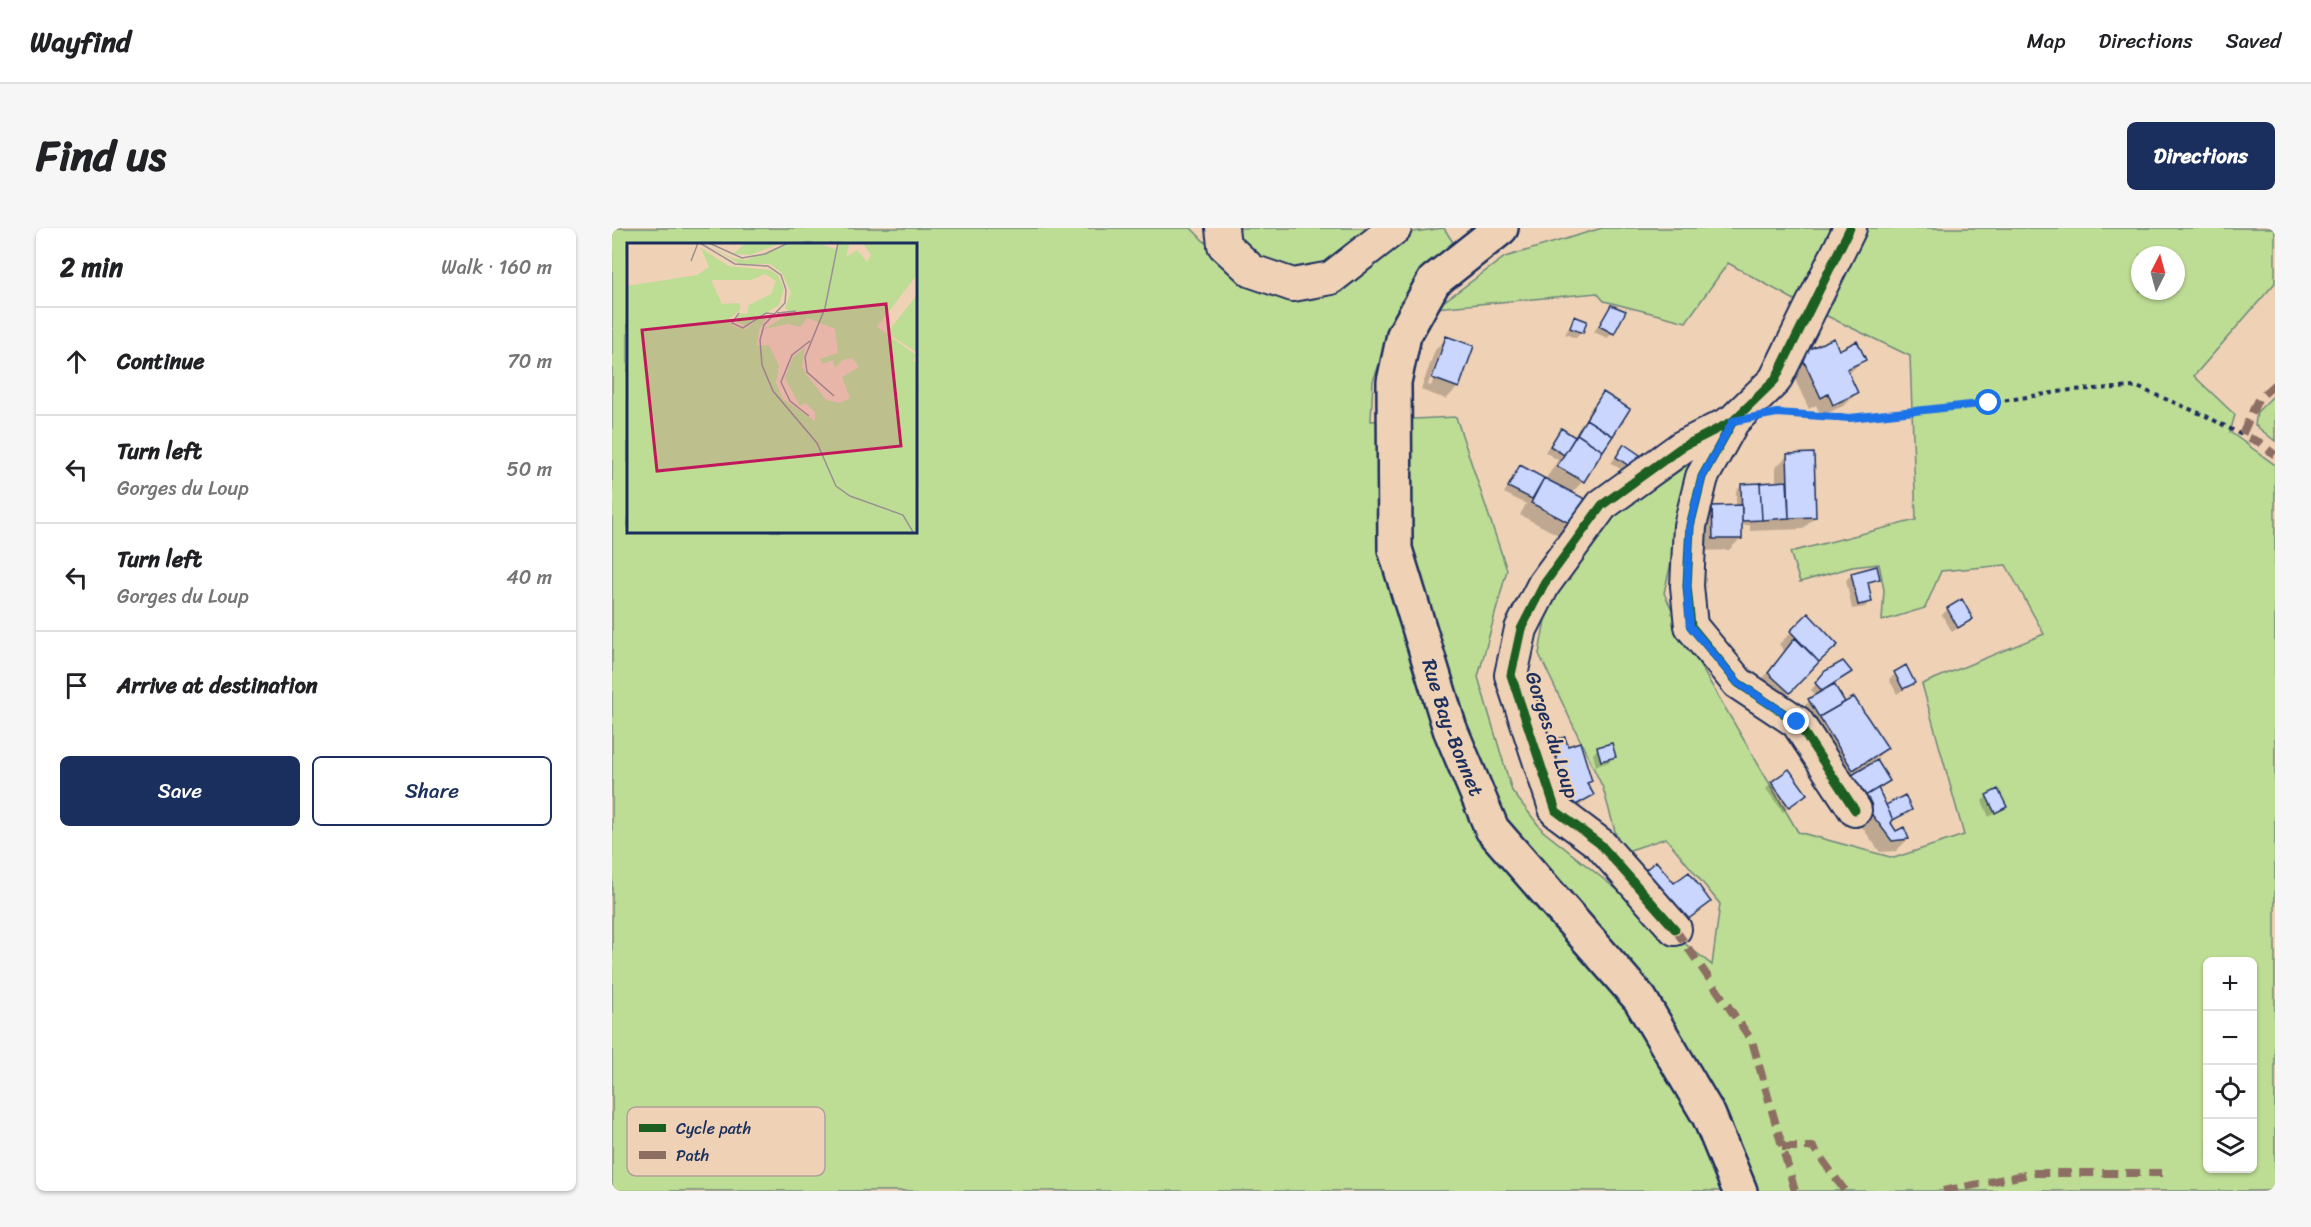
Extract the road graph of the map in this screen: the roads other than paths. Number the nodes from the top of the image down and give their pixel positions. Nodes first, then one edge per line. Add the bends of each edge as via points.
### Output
1 (1222, 228) edge
2 (1395, 228) edge
3 (1501, 228) edge
4 (1850, 228) edge
5 (1733, 421) junction
6 (1855, 810) dead end
7 (1675, 929) dead end
8 (1740, 1191) edge

1 - 2 street via 1224,244 1252,271 1293,285 1331,278
3 - 8 main road, Rue Bay-Bonnet via 1434,281 1404,335 1395,382 1395,549 1450,729 1492,829 1640,999 1709,1116
4 - 5 street, Gorges du Loup via 1775,380
5 - 6 street, Gorges du Loup via 1702,477 1690,526 1690,626 1738,683 1797,722
5 - 7 street, Gorges du Loup via 1682,447 1602,504 1544,584 1521,629 1511,675 1556,811 1600,844

